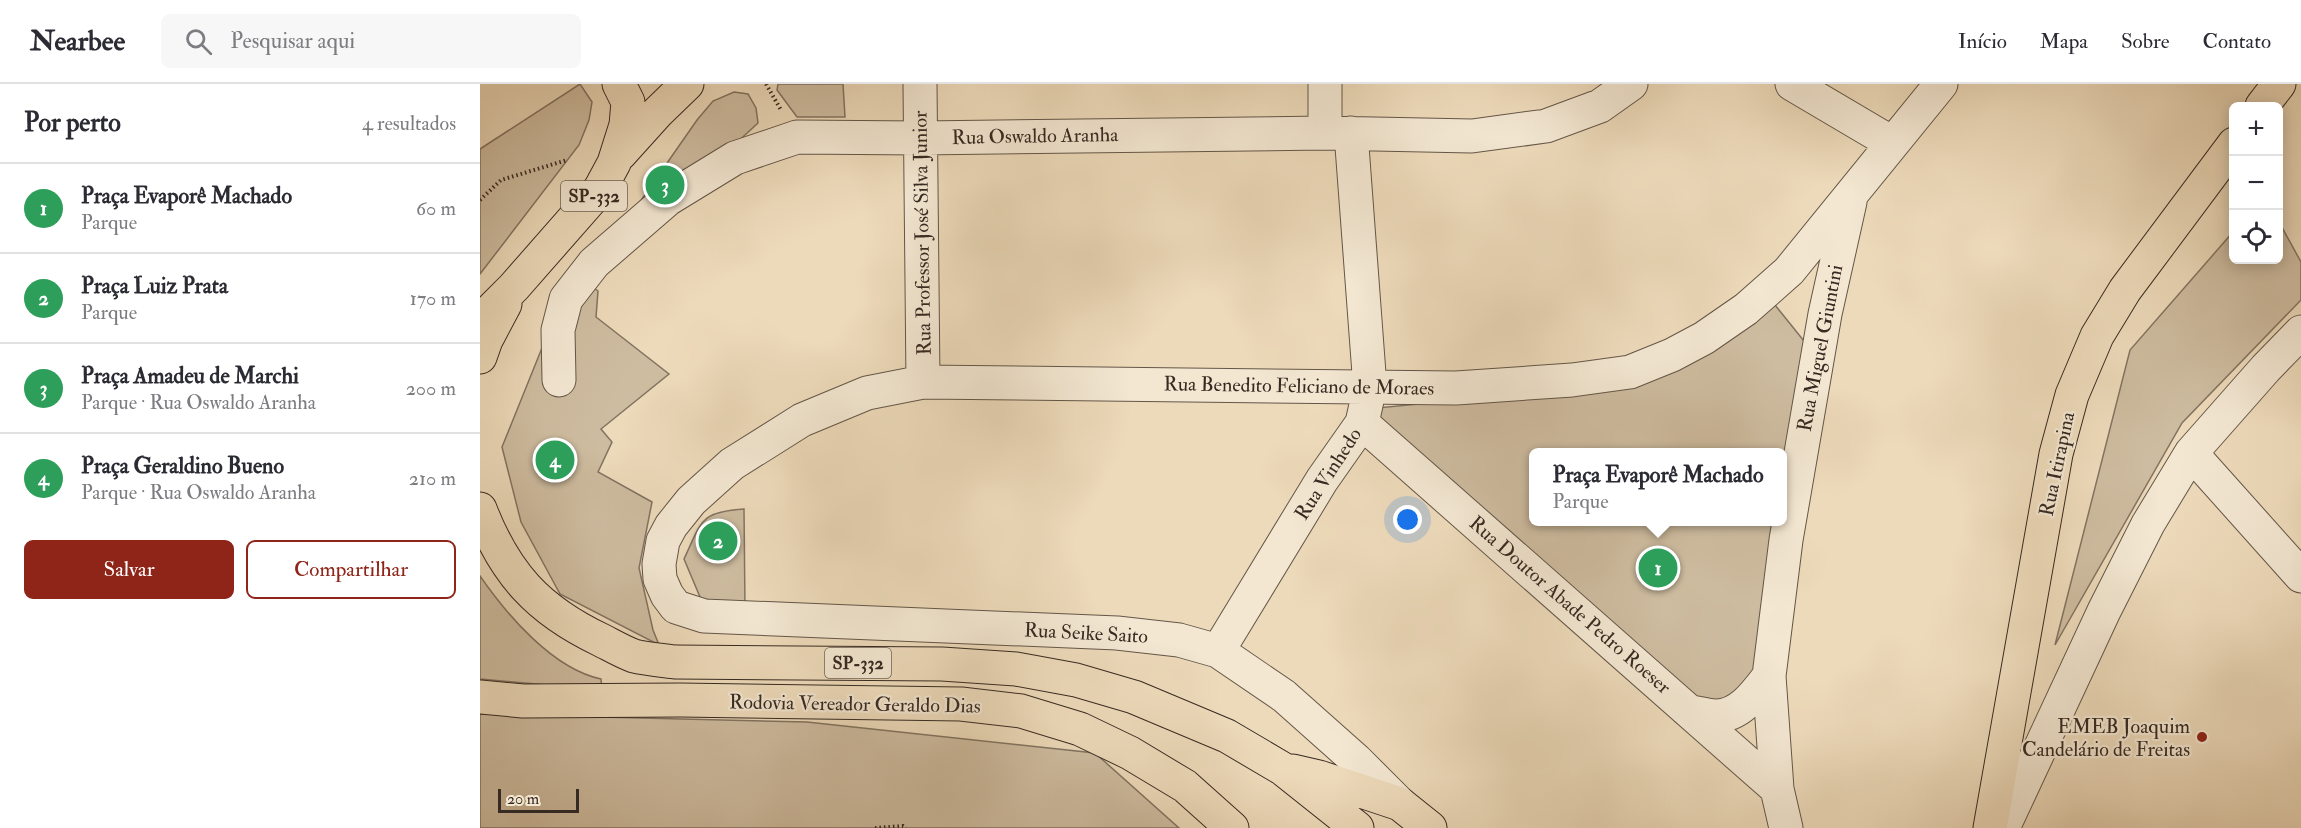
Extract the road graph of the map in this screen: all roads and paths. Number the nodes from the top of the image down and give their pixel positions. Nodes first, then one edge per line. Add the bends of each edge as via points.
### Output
1 (619, 84) edge
2 (687, 84) edge
3 (920, 84) edge
4 (1325, 84) edge
5 (1631, 84) edge
6 (1792, 84) edge
7 (1941, 84) edge
8 (2279, 84) edge
9 (2265, 102) edge
10 (1338, 133) junction
11 (920, 138) junction
12 (1892, 143) junction
13 (2229, 151) edge
14 (567, 160) dead end
15 (615, 160) junction
16 (1851, 195) junction
17 (480, 200) edge
18 (1789, 272) junction
19 (514, 287) junction
20 (1825, 314) junction
21 (480, 321) edge
22 (2301, 332) edge
23 (480, 357) edge
24 (559, 380) dead end
25 (923, 382) junction
26 (1370, 387) junction
27 (1362, 423) junction
28 (2191, 453) junction
29 (480, 509) edge
30 (2301, 576) edge
31 (676, 608) joint
32 (1218, 651) junction
33 (1769, 676) junction
34 (480, 697) edge
35 (1692, 712) junction
36 (1282, 769) junction
37 (1777, 789) junction
38 (1400, 804) junction
39 (875, 828) edge
40 (906, 828) edge
41 (1232, 828) edge
42 (1357, 828) edge
43 (1430, 828) edge
44 (1786, 828) edge
45 (1990, 828) edge
46 (2003, 828) edge

1 - 15 main road, SP-332 via 628,102 627,125
2 - 15 main road
3 - 11 street, Rua Professor José Silva Junior
4 - 10 street, Rua Vinhedo
5 - 10 street, Rua Oswaldo Aranha via 1600,106 1546,126 1472,136
6 - 12 street
7 - 12 street, Rua Benedito Feliciano de Moraes
8 - 9 main road
10 - 11 street, Rua Oswaldo Aranha
10 - 26 street, Rua Vinhedo
11 - 24 street, Rua Oswaldo Aranha via 797,137 735,158 668,199 594,262 566,299 558,330
11 - 25 street, Rua Professor José Silva Junior
12 - 16 street, Rua Benedito Feliciano de Moraes
13 - 45 main road, Rua Itirapina via 2125,290 2097,336 2072,395 2056,454
14 - 17 path via 501,180
15 - 19 main road, SP-332 via 600,189
16 - 18 street, Rua Benedito Feliciano de Moraes
16 - 20 street, Rua Miguel Giuntini
18 - 20 street
18 - 26 street, Rua Benedito Feliciano de Moraes via 1704,338 1630,372 1456,388
19 - 21 main road
19 - 23 main road, SP-332
20 - 33 street, Rua Miguel Giuntini via 1786,540
22 - 28 street
25 - 26 street, Rua Benedito Feliciano de Moraes
25 - 31 street, Rua Benedito Feliciano de Moraes via 867,393 802,420 732,464 691,501 663,541 659,564 660,579
26 - 27 street, Rua Vinhedo
27 - 32 street, Rua Vinhedo via 1322,480
27 - 35 street, Rua Doutor Abade Pedro Roeser
28 - 30 street
28 - 46 street via 2148,524 2104,611
29 - 36 main road, Rodovia Vereador Geraldo Dias / SP-332 via 503,558 543,606 576,628 633,656 675,662 930,664 1016,669 1076,680 1134,697 1227,736
31 - 32 street, Rua Seike Saito via 704,616 736,618 1117,633 1179,640
32 - 38 street, Rua Seike Saito via 1284,696
33 - 35 street via 1753,698 1736,711 1717,716
33 - 37 street, Rua Miguel Giuntini
34 - 41 main road, Rodovia Vereador Geraldo Dias / SP-332 via 523,702 960,704 1021,711 1080,729 1130,753 1185,786
35 - 37 street, Rua Doutor Abade Pedro Roeser
36 - 38 main road
36 - 42 main road, Rodovia Vereador Geraldo Dias / SP-332
37 - 44 street, Rua Miguel Giuntini
38 - 43 main road, Rua Seike Saito
39 - 40 path

